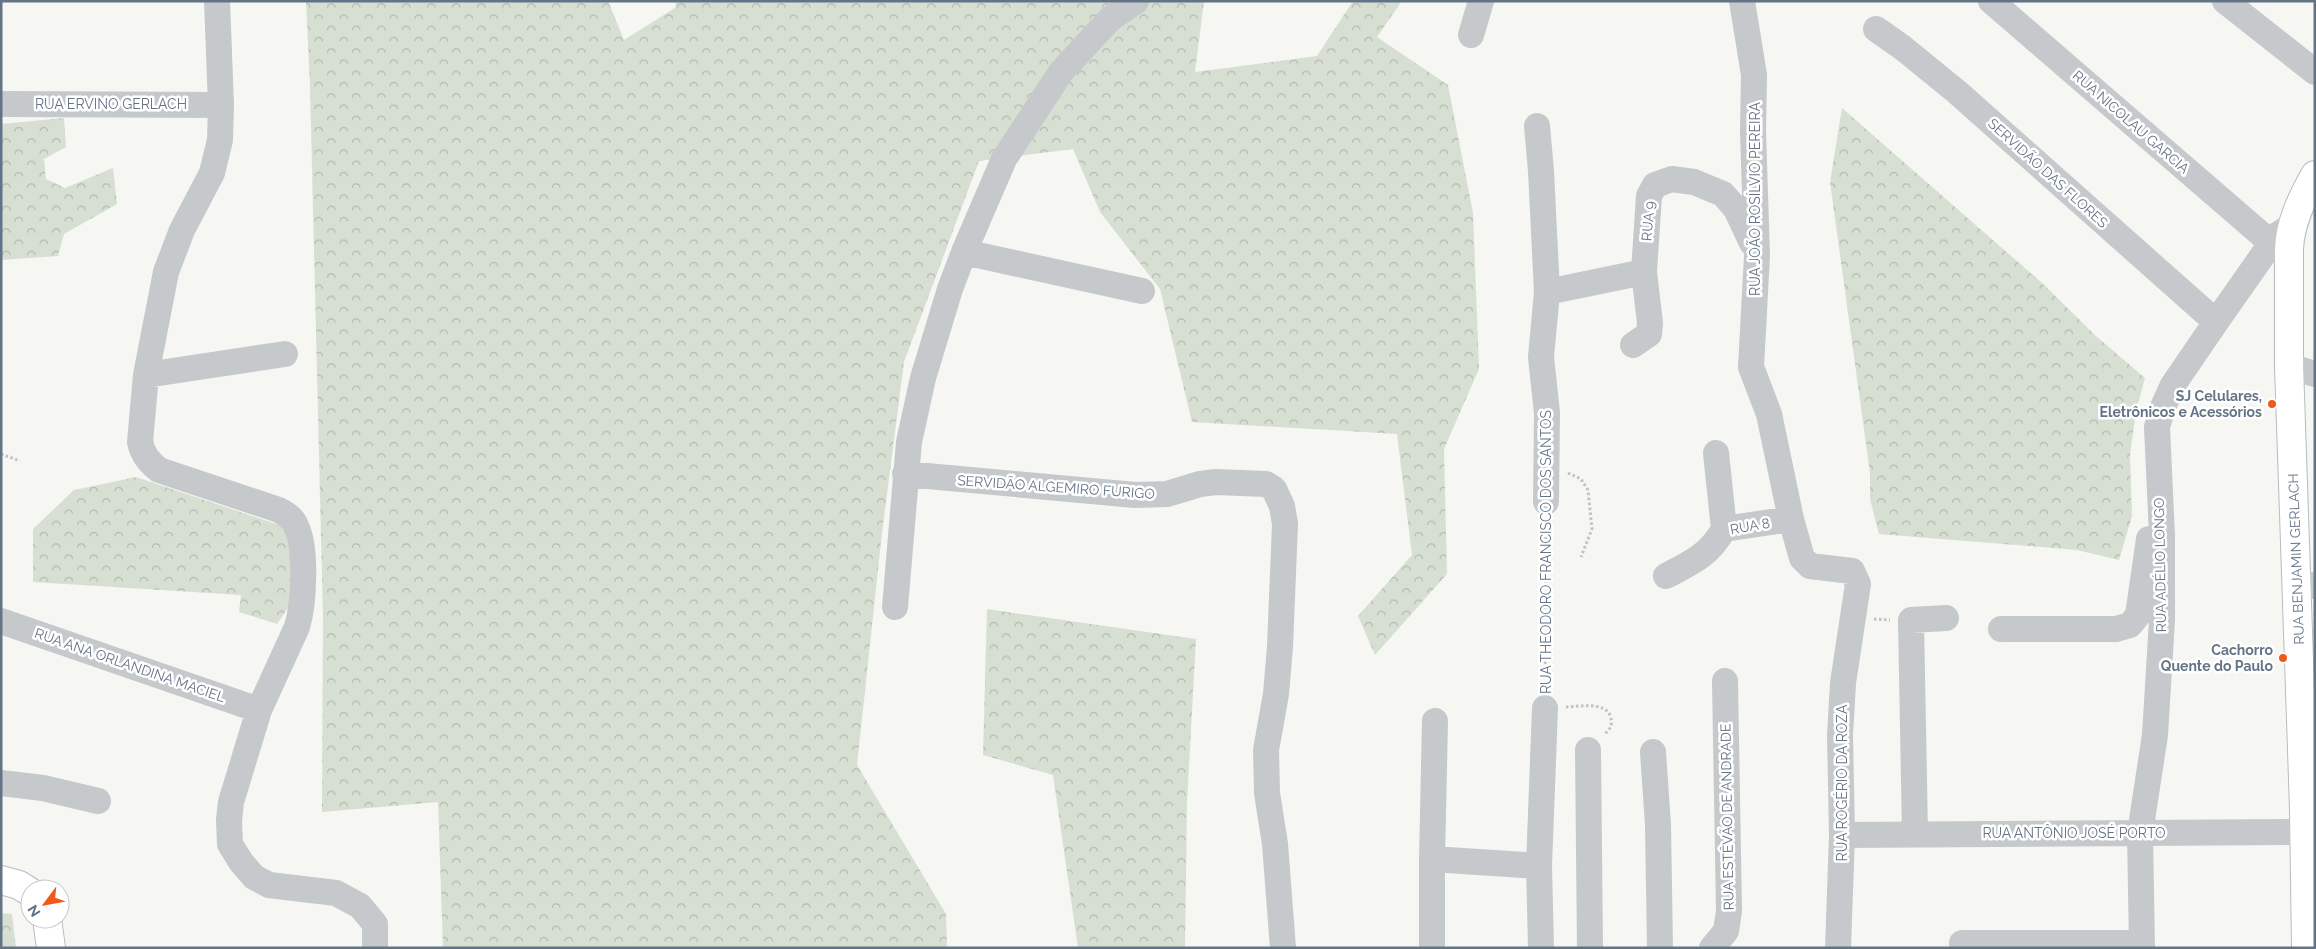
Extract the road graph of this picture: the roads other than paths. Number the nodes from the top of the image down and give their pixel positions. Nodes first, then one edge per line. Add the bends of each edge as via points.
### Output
1 (217, 1) edge
2 (1136, 1) edge
3 (1481, 1) edge
4 (1742, 1) edge
5 (1990, 1) edge
6 (2225, 1) edge
7 (1876, 29) dead end
8 (1472, 35) dead end
9 (2315, 72) edge
10 (1, 104) edge
11 (221, 105) junction
12 (1537, 126) dead end
13 (2311, 191) edge
14 (2284, 240) junction
15 (964, 252) junction
16 (1757, 256) junction
17 (1644, 272) junction
18 (1142, 291) dead end
19 (1547, 292) junction
20 (2216, 322) junction
21 (1633, 345) dead end
22 (285, 354) dead end
23 (2302, 370) edge
24 (146, 375) junction
25 (1716, 453) dead end
26 (2157, 472) junction
27 (905, 474) junction
28 (1546, 502) road end
29 (1790, 519) junction
30 (1724, 529) junction
31 (1666, 576) dead end
32 (2306, 584) edge
33 (894, 607) dead end
34 (1946, 618) dead end
35 (1851, 619) joint
36 (1, 621) edge
37 (2001, 629) dead end
38 (1725, 681) dead end
39 (1545, 708) road end
40 (259, 710) junction
41 (1435, 720) dead end
42 (1588, 750) road end
43 (1653, 752) dead end
44 (1, 782) edge
45 (98, 801) dead end
46 (2305, 832) junction
47 (2140, 833) junction
48 (1915, 834) junction
49 (1842, 835) junction
50 (1432, 859) junction
51 (1539, 866) junction
52 (1, 880) edge
53 (20, 886) edge
54 (48, 929) edge
55 (1962, 943) dead end
56 (2142, 945) edge
57 (51, 948) edge
58 (375, 948) edge
59 (1283, 948) edge
60 (1432, 948) edge
61 (1541, 948) edge
62 (1590, 948) edge
63 (1660, 948) edge
64 (1712, 948) edge
65 (1838, 948) edge
66 (2306, 948) edge

1 - 11 street
2 - 15 street via 1110,19 1061,72 1004,159
3 - 8 street
4 - 16 street, RUA JOÃO ROSÍLVIO PEREIRA via 1754,75
5 - 14 street, RUA NICOLAU GARCIA via 2262,235
6 - 9 street
7 - 20 street, SERVIDÃO DAS FLORES via 1950,86
10 - 11 street, RUA ERVINO GERLACH
11 - 24 street via 220,140 212,172 182,230 166,272
12 - 19 street, RUA THEODORO FRANCISCO DOS SANTOS
13 - 14 main road, RUA BENJAMIN GERLACH
14 - 20 street, RUA ADÉLIO LONGO
14 - 23 main road, RUA BENJAMIN GERLACH
15 - 18 street
15 - 27 street via 923,378
16 - 17 street, RUA 9 via 1736,209 1723,194 1694,182 1672,179 1654,185 1649,196
16 - 29 street, RUA JOÃO ROSÍLVIO PEREIRA via 1752,367 1769,414
17 - 19 street
17 - 21 street, RUA 9 via 1649,334
19 - 28 street, RUA THEODORO FRANCISCO DOS SANTOS via 1541,357 1547,413
20 - 26 street, RUA ADÉLIO LONGO via 2173,384 2162,407 2157,428
22 - 24 street
23 - 32 main road, RUA BENJAMIN GERLACH
24 - 40 street via 140,442 148,461 159,470 279,510 291,517 298,531 302,550 302,614
25 - 30 street
26 - 37 street via 2135,621 2116,629
26 - 47 street, RUA ADÉLIO LONGO via 2163,578 2159,700
27 - 33 street
27 - 59 street, SERVIDÃO ALGEMIRO FURIGO via 1153,496 1216,482 1266,484 1274,489 1282,506 1285,524 1280,648 1266,750 1266,776
29 - 30 street, RUA 8
29 - 35 street, RUA JOÃO ROSÍLVIO PEREIRA via 1802,558 1810,566 1852,571 1858,584
30 - 31 street, RUA 8 via 1715,545 1702,557
32 - 46 main road, RUA BENJAMIN GERLACH
34 - 48 street via 1911,620
35 - 49 street, RUA ROGÉRIO DA ROZA via 1840,735
36 - 40 street, RUA ANA ORLANDINA MACIEL
38 - 64 street, RUA ESTÊVÃO DE ANDRADE via 1730,912 1726,931
39 - 51 street, RUA THEODORO FRANCISCO DOS SANTOS
40 - 58 street via 231,802 230,844 254,877 269,885 336,893 360,906 375,924
41 - 50 street
42 - 62 street
43 - 63 street
44 - 45 street
46 - 47 street, RUA ANTÔNIO JOSÉ PORTO
46 - 66 main road, RUA BENJAMIN GERLACH
47 - 48 street, RUA ANTÔNIO JOSÉ PORTO
47 - 56 street, RUA ADÉLIO LONGO
48 - 49 street, RUA ANTÔNIO JOSÉ PORTO
49 - 65 street, RUA ROGÉRIO DA ROZA
50 - 51 street
50 - 60 street
51 - 61 street, RUA THEODORO FRANCISCO DOS SANTOS
52 - 53 main road
54 - 57 main road
55 - 56 street

